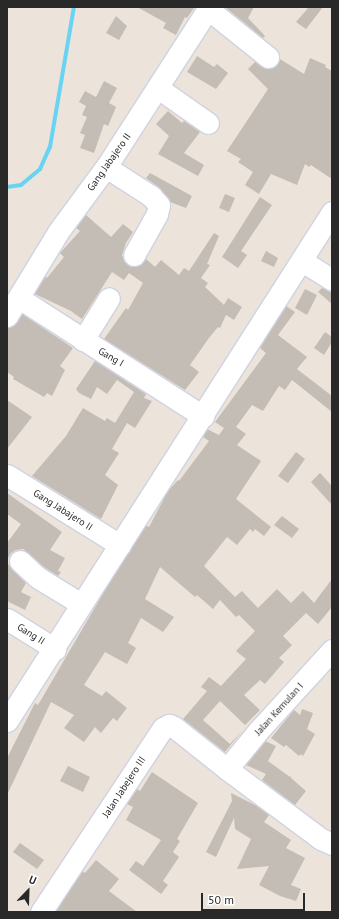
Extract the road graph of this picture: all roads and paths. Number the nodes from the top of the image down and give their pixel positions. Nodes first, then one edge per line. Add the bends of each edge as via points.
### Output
1 (209, 8) edge
2 (268, 57) dead end
3 (158, 88) junction
4 (208, 123) dead end
5 (106, 167) junction
6 (332, 212) edge
7 (134, 255) dead end
8 (302, 261) junction
9 (332, 280) edge
10 (19, 298) junction
11 (109, 298) dead end
12 (7, 316) edge
13 (83, 340) junction
14 (203, 416) junction
15 (7, 475) edge
16 (120, 545) junction
17 (20, 561) dead end
18 (82, 604) junction
19 (7, 619) edge
20 (55, 648) junction
21 (332, 650) edge
22 (7, 721) edge
23 (227, 769) junction
24 (332, 844) edge
25 (41, 912) edge

1 - 2 street
1 - 3 street, Gang Jabajero II
3 - 4 street
3 - 5 street, Gang Jabajero II
5 - 7 street via 151,196 159,205 157,214
5 - 10 street, Gang Jabajero II via 58,232
6 - 8 street
8 - 9 street
8 - 14 street via 242,351
10 - 12 street, Gang Jabajero II
10 - 13 street, Gang I
11 - 13 street
13 - 14 street, Gang I
14 - 16 street
15 - 16 street, Gang Jabajero II
16 - 18 street
17 - 18 street via 37,577
18 - 20 street
19 - 20 street, Gang II
20 - 22 street
21 - 23 street, Jalan Kemulan I
23 - 24 street via 321,839
23 - 25 street, Jalan Jabejero III via 174,727 169,725 163,728

